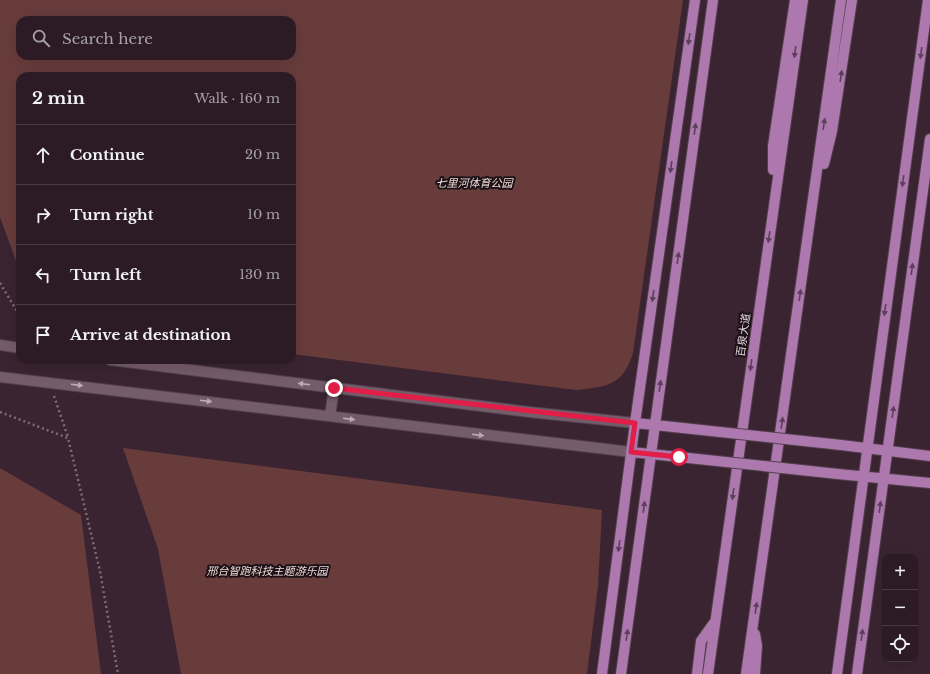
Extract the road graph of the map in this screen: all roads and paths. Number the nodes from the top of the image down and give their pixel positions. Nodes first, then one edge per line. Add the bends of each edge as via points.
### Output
1 (695, 0) edge
2 (713, 0) edge
3 (795, 0) edge
4 (803, 0) edge
5 (841, 0) edge
6 (852, 0) edge
7 (928, 0) edge
8 (930, 139) edge
9 (773, 210) junction
10 (812, 210) junction
11 (0, 283) edge
12 (16, 309) edge
13 (0, 345) edge
14 (16, 347) edge
15 (142, 364) edge
16 (0, 378) edge
17 (50, 383) junction
18 (334, 388) junction
19 (0, 412) edge
20 (330, 416) junction
21 (635, 423) junction
22 (655, 425) junction
23 (68, 438) junction
24 (867, 448) junction
25 (888, 450) junction
26 (631, 452) junction
27 (651, 454) junction
28 (930, 456) edge
29 (864, 477) junction
30 (884, 479) junction
31 (930, 483) edge
32 (715, 621) junction
33 (754, 624) junction
34 (118, 674) edge
35 (602, 674) edge
36 (621, 674) edge
37 (697, 674) edge
38 (708, 674) edge
39 (746, 674) edge
40 (755, 674) edge
41 (837, 674) edge
42 (857, 674) edge

1 -> 21 main road
22 -> 2 main road
3 - 9 main road via 773,146
4 -> 9 main road, 百泉大道
10 -> 5 main road
10 -> 6 main road via 832,131
7 -> 24 main road
25 -> 8 main road
9 -> 32 main road, 百泉大道
33 -> 10 main road
11 - 12 path
13 - 14 street
18 -> 15 street
16 - 17 street
17 -> 20 street
17 - 23 path
18 - 20 street
18 - 21 street
19 - 23 path
20 -> 26 street
21 - 22 main road
21 - 26 main road
22 - 24 main road, bridge
22 - 27 main road
23 - 34 path via 100,571
24 - 25 main road
24 - 29 main road
25 - 28 main road
25 - 30 main road
26 - 27 main road
26 -> 35 main road
27 - 29 main road, bridge
36 -> 27 main road
29 - 30 main road
29 - 41 main road
30 - 31 main road
42 -> 30 main road
32 - 37 main road via 701,641
32 - 38 main road, 百泉大道
33 - 39 main road
33 - 40 main road via 757,646

